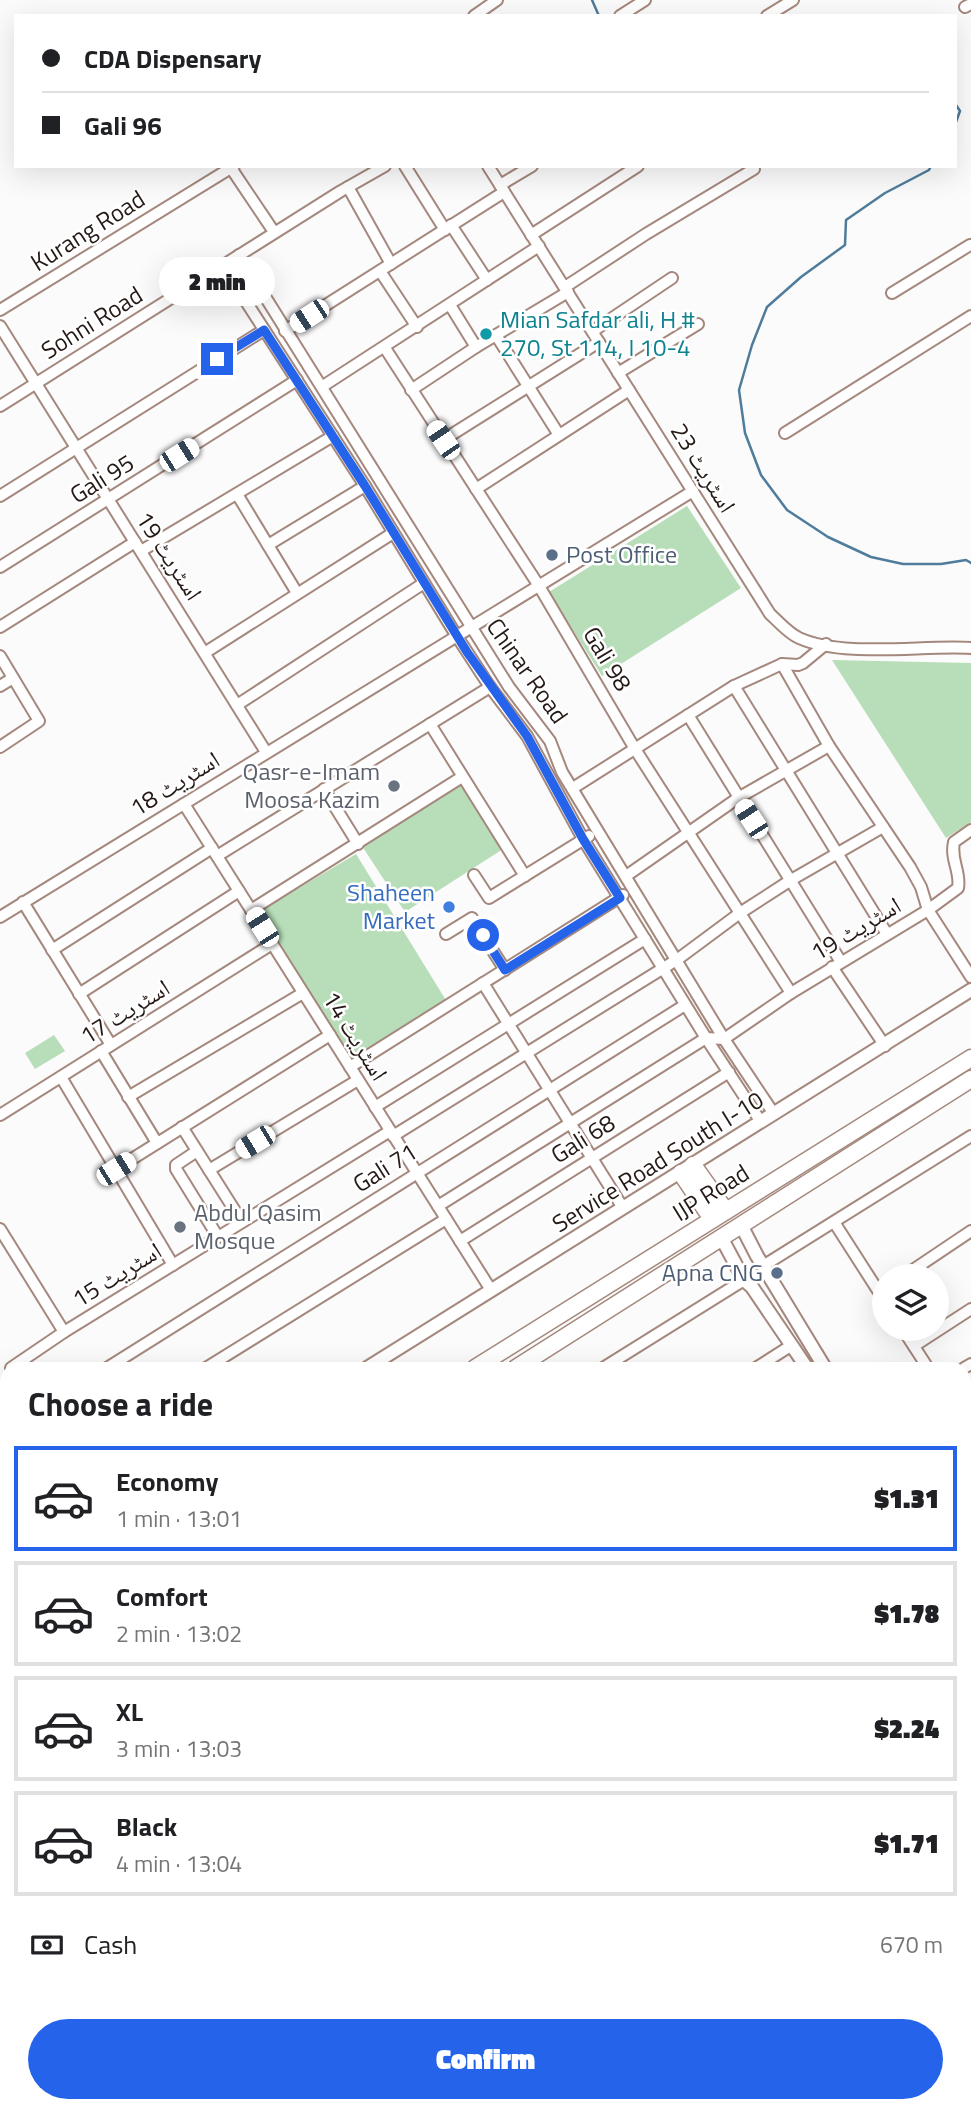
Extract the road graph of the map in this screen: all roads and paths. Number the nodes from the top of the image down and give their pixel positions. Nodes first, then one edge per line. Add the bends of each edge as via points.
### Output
1 (497, 0) edge
2 (793, 0) edge
3 (643, 1) edge
4 (477, 14) edge
5 (623, 14) edge
6 (770, 14) edge
7 (231, 168) edge
8 (234, 168) edge
9 (381, 168) edge
10 (406, 168) edge
11 (489, 168) edge
12 (529, 168) edge
13 (635, 168) edge
14 (754, 169) dead end
15 (348, 187) junction
16 (502, 189) junction
17 (448, 228) junction
18 (274, 232) junction
19 (531, 235) junction
20 (970, 245) edge
21 (540, 246) junction
22 (239, 255) junction
23 (391, 264) junction
24 (223, 266) junction
25 (380, 271) junction
26 (672, 278) dead end
27 (487, 280) junction
28 (567, 289) junction
29 (892, 293) dead end
30 (450, 305) junction
31 (0, 310) edge
32 (971, 316) edge
33 (698, 324) dead end
34 (0, 326) edge
35 (417, 327) junction
36 (264, 330) junction
37 (285, 331) junction
38 (593, 331) junction
39 (496, 335) junction
40 (599, 342) junction
41 (476, 347) junction
42 (385, 348) junction
43 (618, 373) junction
44 (297, 380) junction
45 (35, 384) junction
46 (323, 386) junction
47 (529, 388) junction
48 (411, 390) junction
49 (629, 390) junction
50 (0, 406) edge
51 (785, 433) dead end
52 (559, 435) junction
53 (333, 436) junction
54 (443, 440) junction
55 (76, 449) junction
56 (365, 486) junction
57 (476, 489) junction
58 (693, 491) junction
59 (237, 494) junction
60 (0, 496) edge
61 (108, 500) junction
62 (393, 533) junction
63 (268, 545) junction
64 (138, 546) junction
65 (0, 567) edge
66 (424, 583) junction
67 (538, 586) junction
68 (297, 593) junction
69 (0, 627) edge
70 (471, 627) junction
71 (456, 635) junction
72 (826, 644) junction
73 (971, 648) edge
74 (206, 652) junction
75 (0, 656) edge
76 (782, 664) junction
77 (13, 678) junction
78 (0, 686) edge
79 (734, 686) junction
80 (490, 687) junction
81 (237, 705) junction
82 (688, 715) junction
83 (429, 724) junction
84 (829, 746) junction
85 (0, 747) edge
86 (635, 749) junction
87 (266, 752) junction
88 (785, 772) junction
89 (463, 777) junction
90 (573, 788) junction
91 (324, 789) junction
92 (738, 798) junction
93 (184, 804) junction
94 (883, 827) junction
95 (597, 830) junction
96 (688, 832) junction
97 (968, 832) edge
98 (583, 839) junction
99 (358, 844) junction
100 (214, 852) junction
101 (838, 854) junction
102 (474, 875) dead end
103 (525, 876) junction
104 (626, 876) junction
105 (791, 880) junction
106 (632, 888) junction
107 (239, 891) junction
108 (620, 898) junction
109 (23, 902) junction
110 (928, 909) junction
111 (251, 910) junction
112 (740, 913) junction
113 (0, 917) edge
114 (446, 934) dead end
115 (887, 934) junction
116 (645, 939) junction
117 (272, 944) junction
118 (52, 950) junction
119 (678, 959) junction
120 (836, 965) junction
121 (662, 967) junction
122 (505, 970) junction
123 (971, 977) edge
124 (483, 984) junction
125 (971, 990) edge
126 (303, 993) junction
127 (791, 993) junction
128 (79, 994) junction
129 (685, 1005) junction
130 (509, 1024) junction
131 (330, 1035) junction
132 (706, 1038) junction
133 (724, 1039) junction
134 (885, 1046) junction
135 (106, 1048) junction
136 (527, 1052) junction
137 (971, 1058) edge
138 (350, 1067) junction
139 (729, 1072) junction
140 (61, 1077) junction
141 (971, 1079) edge
142 (358, 1080) junction
143 (550, 1089) junction
144 (128, 1097) junction
145 (375, 1107) junction
146 (774, 1114) junction
147 (0, 1115) edge
148 (761, 1122) junction
149 (571, 1123) junction
150 (182, 1127) junction
151 (392, 1133) junction
152 (971, 1136) edge
153 (157, 1143) junction
154 (197, 1151) junction
155 (593, 1157) junction
156 (116, 1169) junction
157 (687, 1169) junction
158 (209, 1170) junction
159 (417, 1173) junction
160 (438, 1206) junction
161 (623, 1208) junction
162 (719, 1215) junction
163 (446, 1219) junction
164 (242, 1222) junction
165 (834, 1222) junction
166 (741, 1225) junction
167 (971, 1231) edge
168 (2, 1236) edge
169 (218, 1237) junction
170 (721, 1237) junction
171 (460, 1241) junction
172 (922, 1264) edge
173 (173, 1265) junction
174 (763, 1266) junction
175 (738, 1267) junction
176 (872, 1279) edge
177 (748, 1283) junction
178 (491, 1290) junction
179 (971, 1309) edge
180 (64, 1332) junction
181 (911, 1341) edge
182 (792, 1345) junction
183 (914, 1346) junction
184 (21, 1362) edge
185 (117, 1362) edge
186 (216, 1362) edge
187 (377, 1362) edge
188 (485, 1362) edge
189 (525, 1362) edge
190 (613, 1362) edge
191 (765, 1362) edge
192 (803, 1362) edge
193 (821, 1362) edge
194 (924, 1362) edge

1 - 4 street
2 - 6 street
3 - 5 street
7 - 31 street, Kurang Road
8 - 18 street
9 - 15 street, Sohni Road
10 - 17 street
11 - 16 street, اسٹریٹ 23
12 - 16 street
13 - 19 street
14 - 28 street via 646,234
15 - 18 street, Sohni Road
15 - 23 street
16 - 17 street
16 - 19 street, اسٹریٹ 23
17 - 23 street
17 - 27 street
18 - 22 street, Sohni Road
19 - 21 street, اسٹریٹ 23
20 - 29 street
21 - 27 street
21 - 28 street, اسٹریٹ 23
22 - 24 street, Sohni Road
22 - 37 street, Chinar Road
23 - 25 street
24 - 36 street, Chinar Road
24 - 45 street, Sohni Road
25 - 35 street
25 - 37 street
26 - 38 street
27 - 30 street
28 - 38 street, اسٹریٹ 23
28 - 39 street
30 - 35 street
30 - 41 street
32 - 51 street
33 - 43 street
34 - 45 street, اسٹریٹ 19
35 - 42 street
36 - 44 street, Chinar Road
36 - 55 street
37 - 46 street, Chinar Road
38 - 40 street, اسٹریٹ 23
39 - 41 street
39 - 47 street
40 - 43 street, اسٹریٹ 23
40 - 47 street
41 - 48 street
42 - 46 street
42 - 48 street, Gali 98
43 - 49 street, اسٹریٹ 23
44 - 53 street, Chinar Road
44 - 61 street, Gali 95
45 - 50 street, Sohni Road
45 - 55 street, اسٹریٹ 19
46 - 70 street, Chinar Road
47 - 52 street
47 - 54 street
48 - 54 street, Gali 98
49 - 52 street
49 - 58 street, اسٹریٹ 23
52 - 57 street
53 - 56 street, Chinar Road
53 - 59 street
54 - 57 street, Gali 98
55 - 60 street
55 - 61 street, اسٹریٹ 19
56 - 62 street, Chinar Road
56 - 63 street
57 - 67 street, Gali 98
58 - 67 street, اسٹریٹ 18
58 - 72 street, اسٹریٹ 23 via 770,614 796,637
59 - 63 street
59 - 64 street
61 - 64 street, اسٹریٹ 19
61 - 65 street, Gali 95
62 - 66 street, Chinar Road
62 - 68 street
63 - 68 street
64 - 69 street
64 - 74 street, اسٹریٹ 19
66 - 71 street, Chinar Road
66 - 81 street
67 - 70 street, اسٹریٹ 18
67 - 86 street, Gali 98
68 - 74 street
70 - 71 street, اسٹریٹ 18
70 - 90 street, Chinar Road via 550,741
71 - 80 street, Chinar Road
71 - 87 street, اسٹریٹ 18
72 - 73 street, اسٹریٹ 23
72 - 76 street via 803,663
74 - 81 street, اسٹریٹ 19
75 - 77 street
76 - 79 street
76 - 84 street
77 - 78 street
77 - 85 street via 39,721
79 - 82 street
79 - 88 street
80 - 83 street
80 - 98 street, Chinar Road via 533,746
81 - 87 street, اسٹریٹ 19
82 - 86 street
82 - 92 street
83 - 89 street
83 - 91 street
84 - 88 street
84 - 94 street
86 - 90 street
86 - 96 street, Gali 98
87 - 93 street, اسٹریٹ 18
88 - 92 street
88 - 101 street
89 - 99 street
89 - 103 street
90 - 95 street, Chinar Road
91 - 99 street
91 - 100 street
92 - 96 street
92 - 105 street
93 - 100 street, اسٹریٹ 14
93 - 109 street, اسٹریٹ 18
94 - 101 street, اسٹریٹ 15
94 - 110 street via 921,887
95 - 98 street
95 - 104 street, Chinar Road
96 - 104 street
96 - 112 street, Gali 98
97 - 110 street, اسٹریٹ 19 via 954,842 952,853 960,878 958,888
98 - 103 street
98 - 108 street, Chinar Road
99 - 111 street
100 - 107 street, اسٹریٹ 14
100 - 118 street
101 - 105 street, اسٹریٹ 15
101 - 115 street
102 - 103 street via 489,898
104 - 106 street, Chinar Road
105 - 112 street, اسٹریٹ 15
105 - 120 street
106 - 108 street
106 - 119 street, Chinar Road
107 - 111 street, اسٹریٹ 14
107 - 128 street
108 - 116 street, Chinar Road
108 - 122 street
109 - 113 street, اسٹریٹ 18
109 - 118 street
110 - 115 street, اسٹریٹ 19
110 - 123 street
111 - 117 street, اسٹریٹ 14
112 - 119 street, اسٹریٹ 15
112 - 127 street, Gali 98
114 - 122 street via 472,918
115 - 120 street, اسٹریٹ 19
116 - 121 street, Chinar Road
116 - 130 street
117 - 126 street, اسٹریٹ 14
117 - 135 street, اسٹریٹ 17
118 - 128 street
119 - 121 street, اسٹریٹ 15
119 - 133 street, Chinar Road
120 - 127 street, اسٹریٹ 19
120 - 134 street
121 - 129 street, Chinar Road
121 - 136 street, اسٹریٹ 15
122 - 124 street
124 - 130 street
124 - 138 street
125 - 134 main road, Service Road South I-10
126 - 131 street, اسٹریٹ 14
126 - 144 street
127 - 133 street, اسٹریٹ 19
128 - 135 street
129 - 132 street, Chinar Road
129 - 143 street, Gali 71
130 - 136 street
130 - 145 street
131 - 138 street, اسٹریٹ 14
131 - 150 street
132 - 133 street
132 - 139 street, Chinar Road
132 - 149 street
133 - 146 street, Chinar Road
134 - 146 main road, Service Road South I-10
135 - 140 street, اسٹریٹ 17
135 - 144 street
136 - 143 street
136 - 151 street, اسٹریٹ 15
137 - 162 highway, IJP Road
138 - 142 street, اسٹریٹ 14
139 - 148 street, Chinar Road
139 - 155 street, Gali 68
140 - 147 street, اسٹریٹ 17
140 - 156 street
141 - 166 highway, IJP Road
142 - 145 street, اسٹریٹ 14
142 - 158 street
143 - 149 street
143 - 159 street, Gali 71
144 - 153 street
145 - 151 street, اسٹریٹ 14
146 - 148 main road, Service Road South I-10
148 - 157 main road, Service Road South I-10
149 - 155 street
149 - 160 street
150 - 153 street
150 - 154 street
151 - 159 street, اسٹریٹ 14
151 - 164 street, اسٹریٹ 15
152 - 165 street
153 - 156 street
154 - 158 street
154 - 169 street via 176,1169
155 - 161 street
155 - 171 street, Gali 68
156 - 173 street
157 - 161 main road, Service Road South I-10
157 - 162 highway
158 - 164 street
159 - 160 street, اسٹریٹ 14
159 - 185 street, Gali 71
160 - 163 street, اسٹریٹ 14
161 - 178 main road, Service Road South I-10
162 - 188 highway, IJP Road
163 - 171 street, اسٹریٹ 14
163 - 186 street
164 - 169 street, اسٹریٹ 15
165 - 174 street
165 - 176 street
166 - 170 highway, IJP Road
166 - 174 main road
167 - 172 street
168 - 180 street
169 - 173 street, اسٹریٹ 15
170 - 175 main road
170 - 189 highway, IJP Road
171 - 178 street, اسٹریٹ 14
173 - 180 street, اسٹریٹ 15
174 - 175 main road
174 - 177 main road
174 - 193 main road
175 - 177 main road
177 - 182 main road
177 - 190 street
178 - 187 main road, Service Road South I-10
179 - 183 street
180 - 184 street, اسٹریٹ 15
181 - 183 street
182 - 191 street
182 - 192 main road
183 - 194 street

